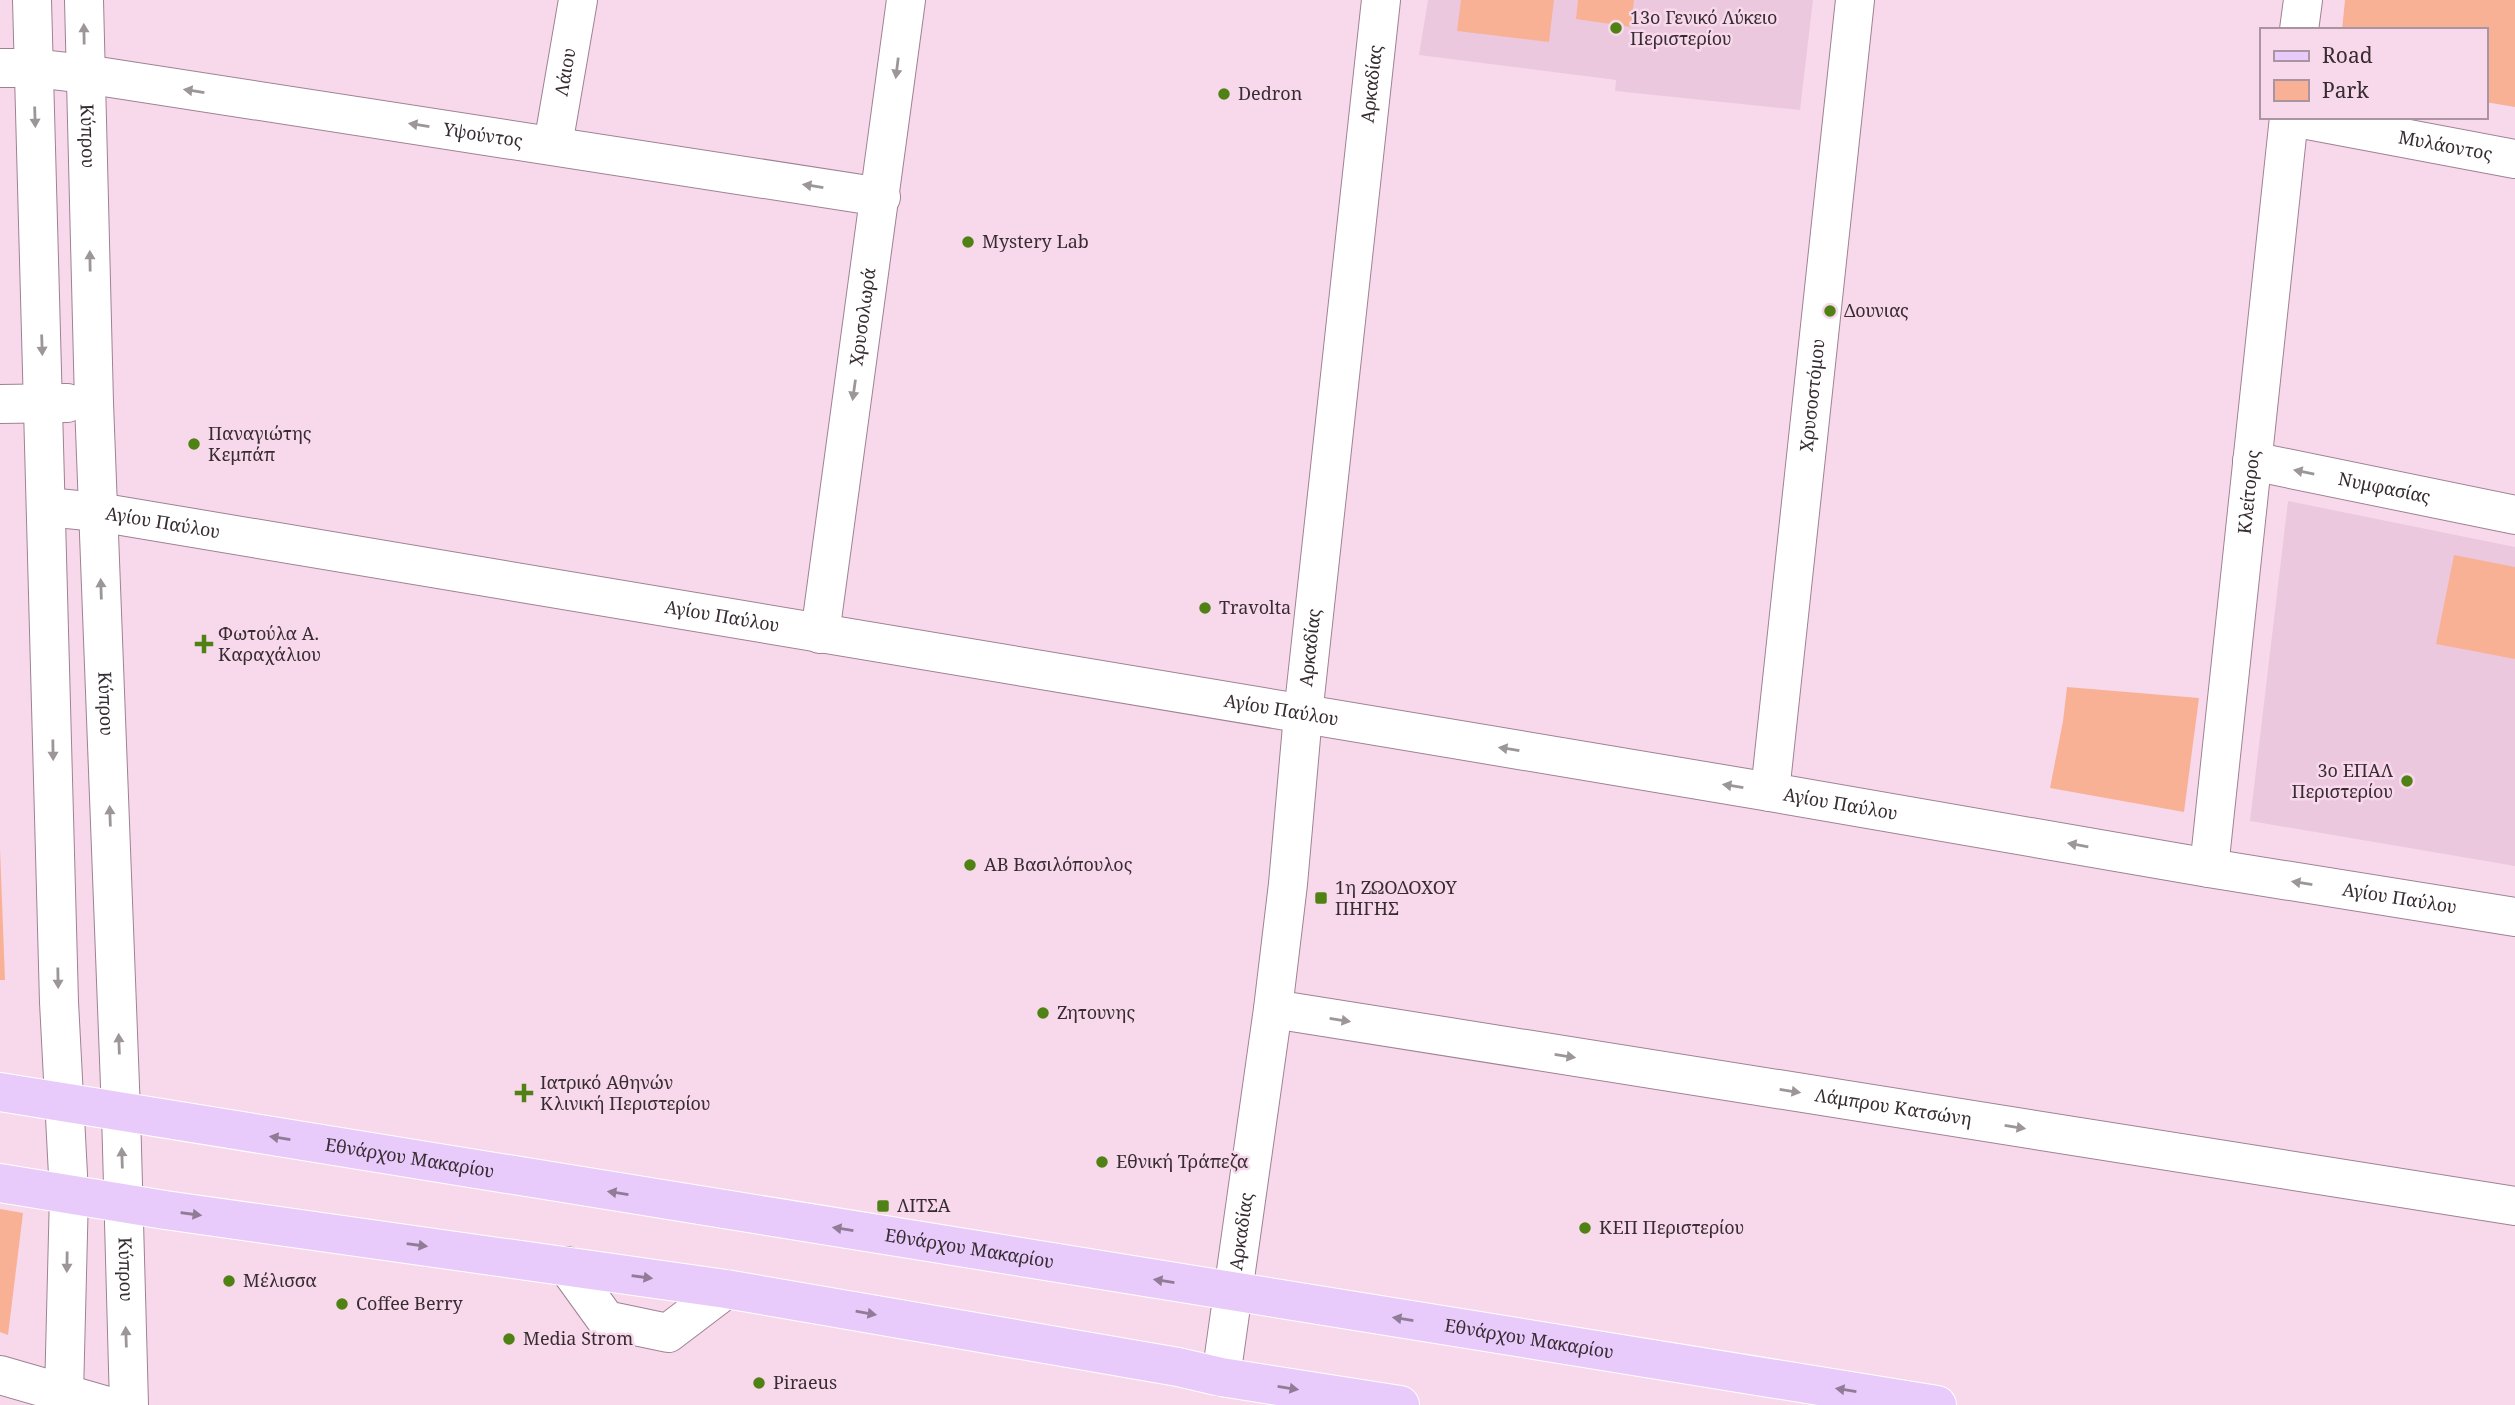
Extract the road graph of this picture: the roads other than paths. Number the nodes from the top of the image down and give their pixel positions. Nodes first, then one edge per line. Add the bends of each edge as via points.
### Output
1 (32, 0) edge
2 (83, 0) edge
3 (578, 0) edge
4 (906, 0) edge
5 (1381, 0) edge
6 (1855, 0) edge
7 (2303, 0) edge
8 (2300, 28) edge
9 (17, 68) edge
10 (85, 74) junction
11 (2291, 119) edge
12 (2302, 119) edge
13 (553, 145) junction
14 (2515, 159) edge
15 (881, 197) junction
16 (94, 403) junction
17 (0, 404) edge
18 (44, 404) junction
19 (2252, 461) junction
20 (47, 506) junction
21 (97, 512) junction
22 (2515, 515) edge
23 (820, 634) junction
24 (1303, 715) junction
25 (1770, 792) junction
26 (2209, 868) junction
27 (2515, 917) edge
28 (1273, 1009) junction
29 (0, 1092) edge
30 (65, 1103) junction
31 (121, 1112) junction
32 (0, 1183) edge
33 (69, 1194) junction
34 (124, 1203) junction
35 (2515, 1206) edge
36 (567, 1266) junction
37 (726, 1289) junction
38 (1231, 1292) junction
39 (0, 1375) edge
40 (1220, 1377) junction
41 (64, 1394) junction
42 (104, 1405) edge
43 (129, 1405) edge
44 (1400, 1405) edge
45 (1937, 1405) edge

1 - 9 street
10 -> 2 street, Κύπρου
3 - 13 street, Λάιου
4 -> 15 street, Χρυσολωρά
5 - 24 street, Αρκαδίας
6 - 25 street, Χρυσοστόμου
7 - 8 street
9 - 10 street, Υψούντος
9 -> 18 street
13 -> 10 street, Υψούντος
16 -> 10 street, Κύπρου
11 - 19 street, Κλείτορος
12 - 14 street, Μυλάοντος
15 -> 13 street, Υψούντος
15 -> 23 street, Χρυσολωρά
16 - 18 street
16 - 21 street, Κύπρου
17 - 18 street
18 - 20 street
22 -> 19 street, Νυμφασίας
19 - 26 street, Κλείτορος
20 - 21 street, Αγίου Παύλου
20 -> 30 street
21 - 23 street, Αγίου Παύλου
31 -> 21 street, Κύπρου
23 - 24 street, Αγίου Παύλου
25 -> 24 street, Αγίου Παύλου
24 - 28 street, Αρκαδίας
26 -> 25 street, Αγίου Παύλου
27 -> 26 street, Αγίου Παύλου
28 -> 35 street, Λάμπρου Κατσώνη
28 - 38 street, Αρκαδίας
29 - 30 main road, Εθνάρχου Μακαρίου
30 - 31 main road, Εθνάρχου Μακαρίου
30 - 33 street
34 -> 31 street, Κύπρου
38 -> 31 main road, Εθνάρχου Μακαρίου
32 - 33 main road
33 - 34 main road
33 -> 41 street
34 -> 36 main road
43 -> 34 street, Κύπρου
36 -> 37 main road
36 - 37 street via 606,1320 668,1333
37 -> 40 main road
38 - 40 street, Αρκαδίας
45 -> 38 main road, Εθνάρχου Μακαρίου
39 - 41 street
40 -> 44 main road
41 - 42 street

